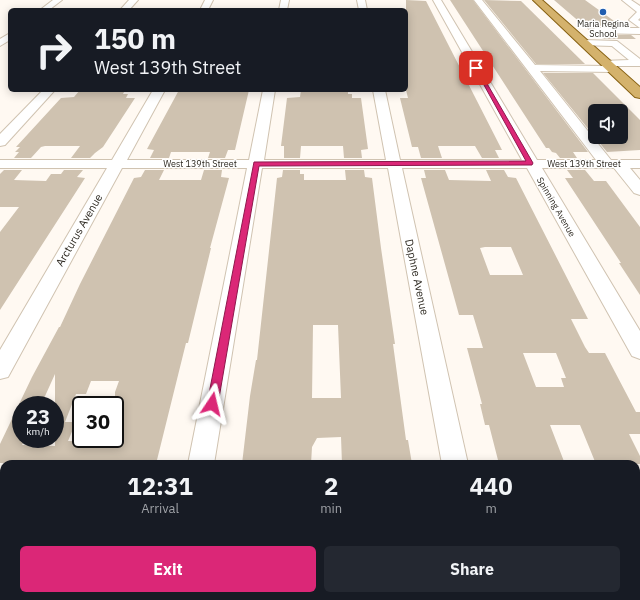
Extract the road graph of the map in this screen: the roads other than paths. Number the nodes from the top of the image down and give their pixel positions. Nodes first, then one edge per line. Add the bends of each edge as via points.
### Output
1 (58, 0) edge
2 (134, 0) edge
3 (436, 0) edge
4 (478, 0) edge
5 (537, 0) edge
6 (626, 0) edge
7 (47, 8) edge
8 (126, 8) edge
9 (640, 10) edge
10 (640, 13) edge
11 (640, 25) edge
12 (640, 31) edge
13 (572, 32) junction
14 (584, 43) junction
15 (640, 63) edge
16 (609, 66) junction
17 (533, 68) junction
18 (635, 84) edge
19 (47, 92) edge
20 (158, 92) edge
21 (269, 92) edge
22 (379, 92) edge
23 (640, 94) edge
24 (0, 142) edge
25 (394, 163) junction
26 (530, 163) junction
27 (0, 164) edge
28 (117, 164) junction
29 (256, 164) junction
30 (613, 164) junction
31 (640, 164) edge
32 (640, 190) edge
33 (640, 350) edge
34 (0, 370) edge
35 (202, 460) edge
36 (454, 460) edge

1 - 7 street
2 - 8 street
3 - 26 street, Spinning Avenue
4 - 17 street
5 - 13 main road
6 - 9 street
10 - 11 street via 633,20
12 - 13 street
13 - 14 main road
14 - 15 street via 614,43
14 - 16 main road
15 - 16 street
16 - 17 street
16 - 18 main road
17 - 30 street
18 - 23 main road
19 - 24 street
20 - 28 street, Arcturus Avenue
21 - 29 street
22 - 25 street, Daphne Avenue
25 - 26 street, West 139th Street
25 - 29 street, West 139th Street
25 - 36 street, Daphne Avenue
26 - 30 street, West 139th Street
26 - 33 street, Spinning Avenue
27 - 28 street, West 139th Street
28 - 29 street, West 139th Street
28 - 34 street, Arcturus Avenue
29 - 35 street
30 - 31 street, West 139th Street
30 - 32 street

